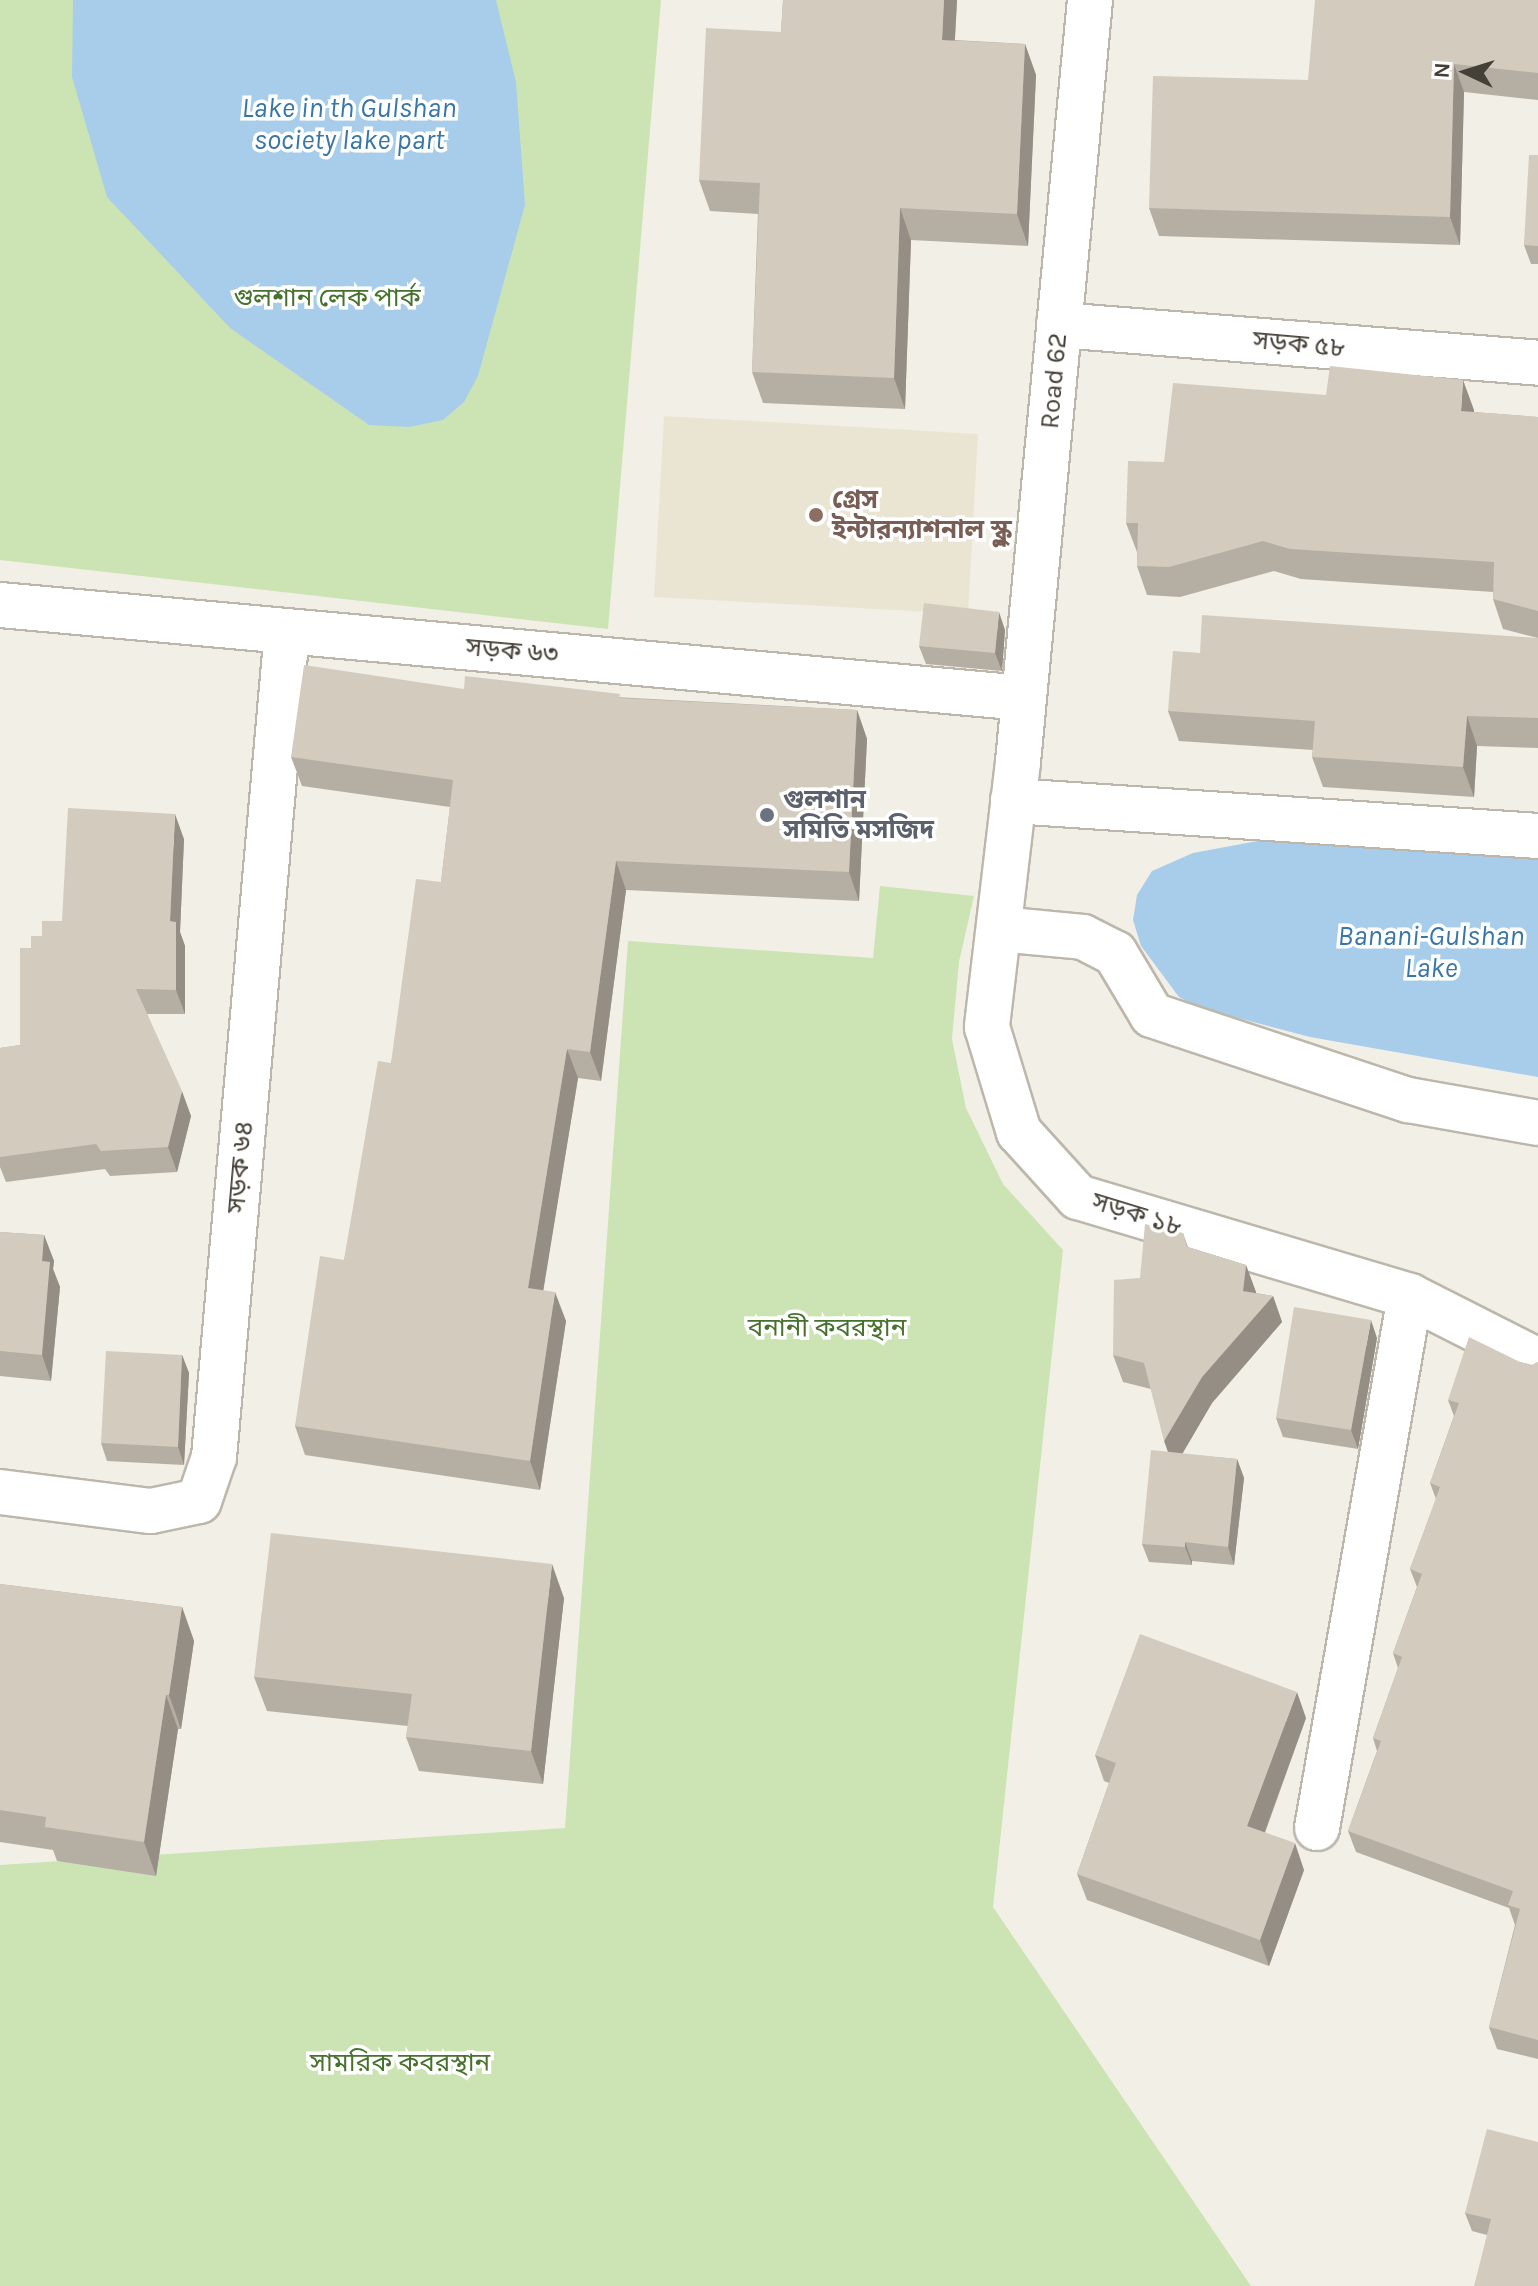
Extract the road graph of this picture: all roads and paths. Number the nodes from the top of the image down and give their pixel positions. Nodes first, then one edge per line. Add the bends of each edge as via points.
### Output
1 (1090, 0) edge
2 (1059, 325) junction
3 (1538, 363) edge
4 (0, 605) edge
5 (287, 631) junction
6 (1024, 698) junction
7 (1016, 782) junction
8 (1538, 836) edge
9 (999, 929) junction
10 (1538, 1123) edge
11 (1410, 1296) junction
12 (1538, 1361) edge
13 (0, 1492) edge
14 (1317, 1828) dead end

1 - 2 street, Road 62
2 - 3 street, সড়ক ৫৮
2 - 6 street, Road 62
4 - 5 street, সড়ক ৬৩
5 - 6 street, সড়ক ৬৩
5 - 13 street, সড়ক ৬৪ via 214,1457 199,1501 151,1511
6 - 7 street, Road 62
7 - 8 street
7 - 9 street, সড়ক ১৮
9 - 10 street via 1083,937 1115,953 1152,1015 1408,1100
9 - 11 street, সড়ক ১৮ via 987,1027 1019,1132 1078,1197
11 - 12 street, সড়ক ১৮
11 - 14 street

